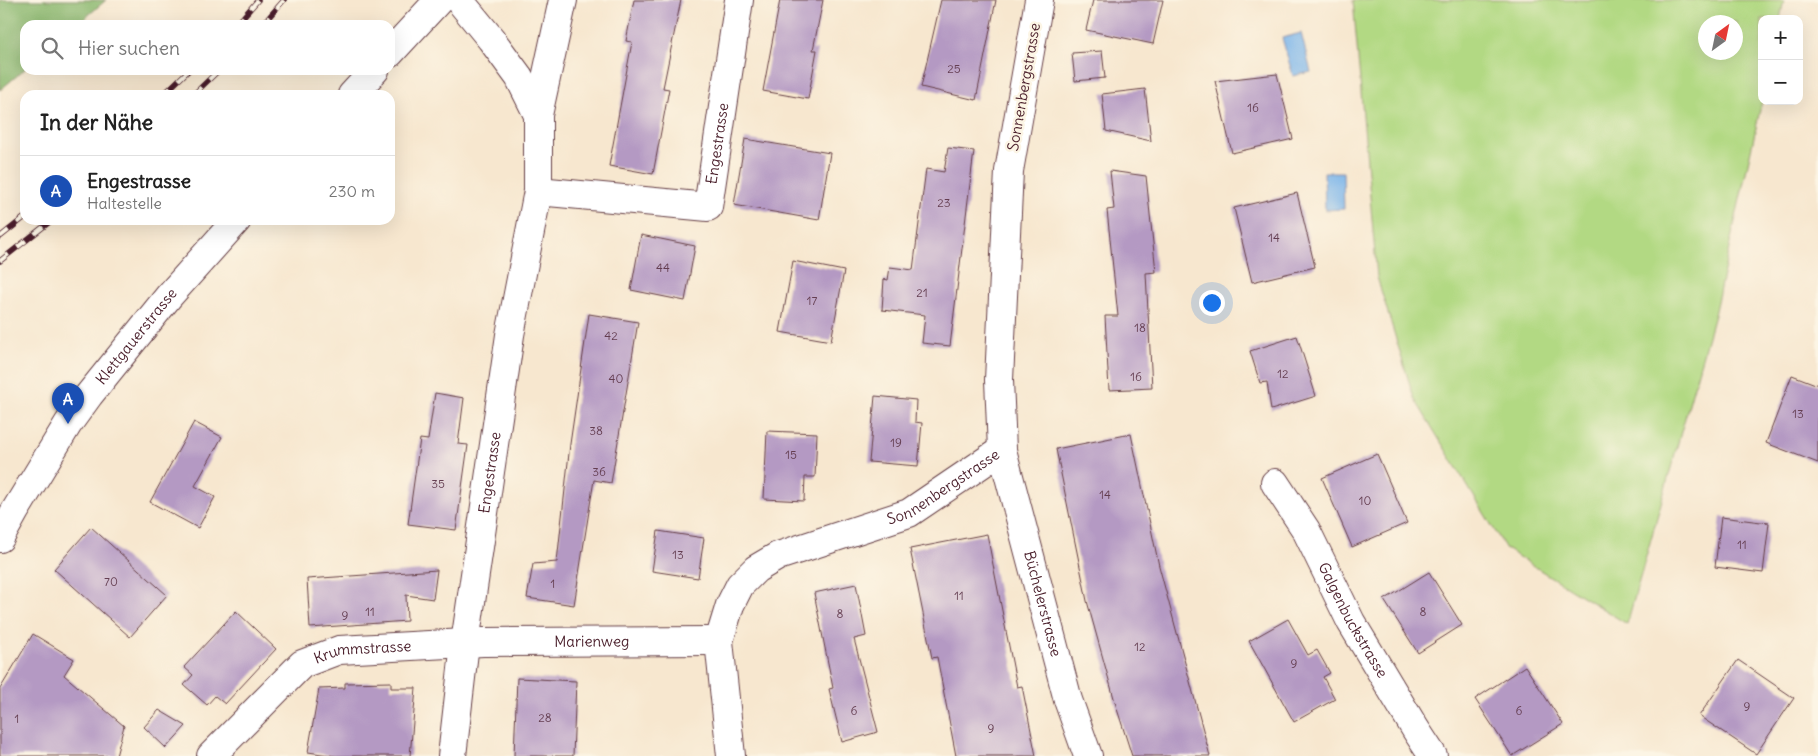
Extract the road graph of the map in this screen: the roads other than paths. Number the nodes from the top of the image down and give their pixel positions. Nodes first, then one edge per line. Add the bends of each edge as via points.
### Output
1 (439, 0) edge
2 (459, 0) edge
3 (563, 0) edge
4 (738, 0) edge
5 (1039, 0) edge
6 (395, 48) edge
7 (370, 75) edge
8 (357, 90) edge
9 (538, 115) junction
10 (538, 191) junction
11 (233, 225) edge
12 (1002, 450) junction
13 (1275, 483) dead end
14 (0, 538) edge
15 (718, 641) junction
16 (465, 643) junction
17 (211, 756) edge
18 (452, 756) edge
19 (731, 756) edge
20 (1088, 756) edge
21 (1433, 756) edge

1 - 6 street
2 - 9 street, Engestrasse via 519,77
3 - 9 street, Engestrasse
4 - 10 street, Engestrasse via 708,207
5 - 12 street, Sonnenbergstrasse via 1009,171 999,380
7 - 8 street
9 - 10 street, Engestrasse
10 - 16 street, Engestrasse via 510,335
11 - 14 street, Klettgauerstrasse via 169,296 89,395 68,424
12 - 15 street, Sonnenbergstrasse via 909,513 778,556 756,569 740,585
12 - 20 street, Büchelerstrasse via 1068,700
13 - 21 street, Galgenbuckstrasse via 1306,530 1351,622
15 - 16 street, Marienweg
15 - 19 street, Sonnenbergstrasse
16 - 17 street, Krummstrasse via 339,650 302,664
16 - 18 street, Engestrasse

